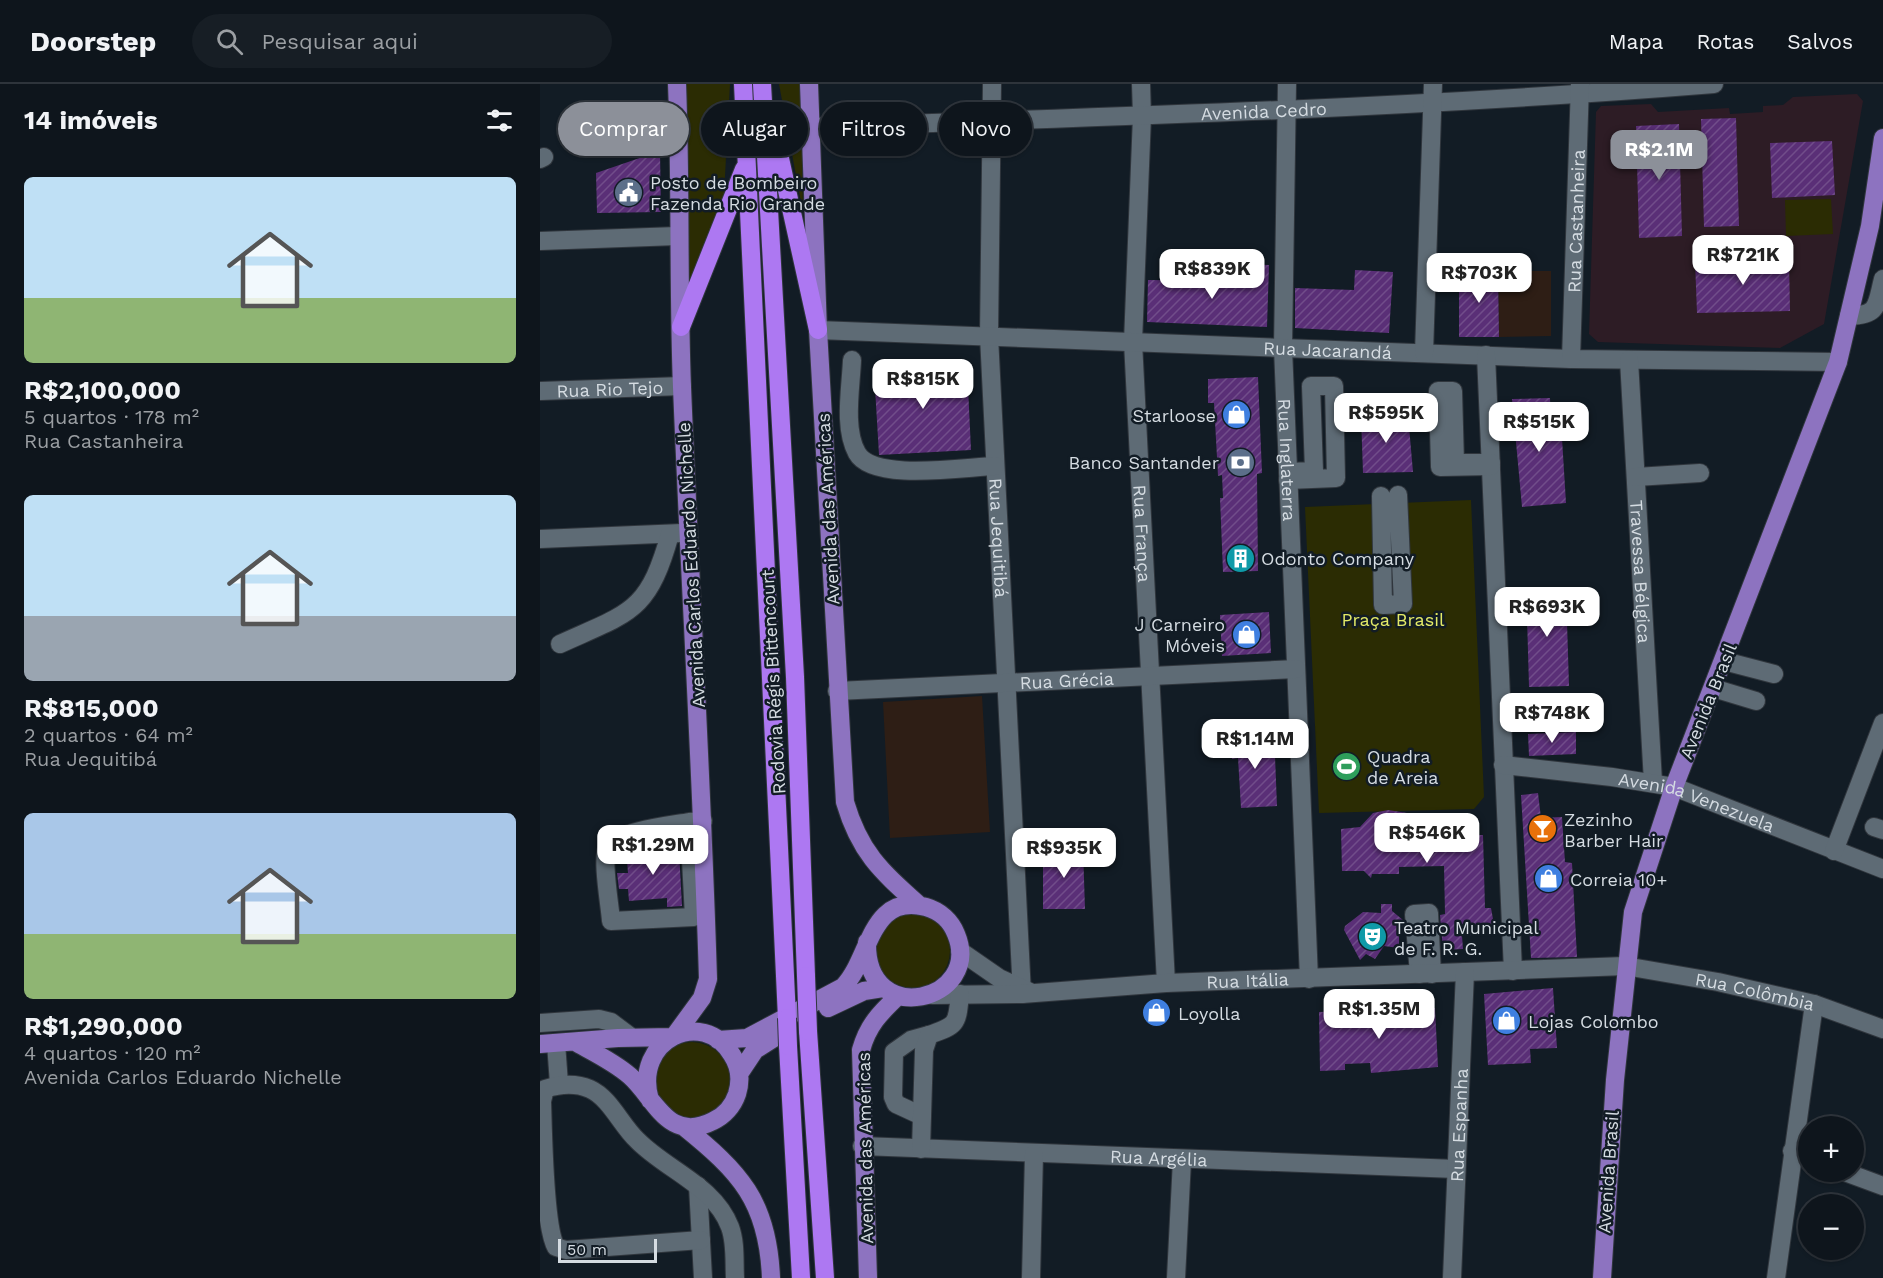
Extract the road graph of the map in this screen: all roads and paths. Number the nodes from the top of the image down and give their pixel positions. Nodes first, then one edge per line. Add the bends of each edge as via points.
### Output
1 (677, 84) edge
2 (743, 84) edge
3 (763, 84) edge
4 (809, 84) edge
5 (992, 84) edge
6 (1141, 84) edge
7 (1287, 84) edge
8 (1714, 84) edge
9 (1580, 89) edge
10 (1434, 92) edge
11 (992, 102) edge
12 (1288, 109) junction
13 (1142, 116) junction
14 (1032, 120) edge
15 (939, 123) edge
16 (812, 127) junction
17 (1883, 138) edge
18 (992, 156) edge
19 (747, 162) junction
20 (1876, 229) edge
21 (677, 236) junction
22 (540, 241) edge
23 (1883, 279) edge
24 (1849, 316) junction
25 (681, 327) junction
26 (818, 330) junction
27 (989, 336) junction
28 (1133, 342) junction
29 (1283, 348) junction
30 (1424, 353) junction
31 (1486, 356) junction
32 (1571, 358) junction
33 (852, 360) dead end
34 (1629, 360) junction
35 (1838, 362) junction
36 (682, 386) junction
37 (540, 392) edge
38 (1491, 464) junction
39 (995, 466) junction
40 (1700, 473) dead end
41 (1288, 476) junction
42 (1636, 477) junction
43 (1390, 496) joint
44 (690, 533) junction
45 (670, 534) junction
46 (540, 538) edge
47 (560, 644) dead end
48 (1724, 661) junction
49 (1296, 669) junction
50 (1774, 674) dead end
51 (1149, 675) junction
52 (1005, 683) junction
53 (1713, 688) junction
54 (837, 691) junction
55 (1756, 701) dead end
56 (1883, 723) edge
57 (1503, 765) junction
58 (1653, 782) junction
59 (1674, 787) junction
60 (696, 822) junction
61 (1834, 850) junction
62 (1883, 869) edge
63 (920, 906) junction
64 (700, 916) junction
65 (867, 942) junction
66 (960, 951) junction
67 (1625, 966) junction
68 (1513, 970) junction
69 (1465, 972) junction
70 (1309, 979) junction
71 (1166, 983) junction
72 (1025, 991) junction
73 (891, 992) junction
74 (960, 994) junction
75 (932, 995) junction
76 (1814, 1004) junction
77 (540, 1023) edge
78 (1883, 1029) edge
79 (929, 1035) junction
80 (674, 1036) junction
81 (631, 1037) junction
82 (718, 1040) junction
83 (575, 1042) junction
84 (548, 1044) edge
85 (739, 1074) junction
86 (559, 1084) junction
87 (650, 1100) junction
88 (922, 1116) junction
89 (1804, 1116) edge
90 (683, 1126) junction
91 (862, 1146) junction
92 (921, 1149) junction
93 (1034, 1155) junction
94 (1182, 1160) junction
95 (1798, 1164) edge
96 (1456, 1169) junction
97 (1864, 1179) edge
98 (698, 1186) junction
99 (1883, 1186) edge
100 (701, 1240) junction
101 (703, 1278) edge
102 (735, 1278) edge
103 (771, 1278) edge
104 (801, 1278) edge
105 (825, 1278) edge
106 (868, 1278) edge
107 (1031, 1278) edge
108 (1176, 1278) edge
109 (1452, 1278) edge
110 (1602, 1278) edge
111 (1776, 1278) edge

1 - 21 main road, Avenida Carlos Eduardo Nichelle
2 - 19 highway, Rodovia Régis Bittencourt
3 - 26 highway
3 - 105 highway, Rodovia Régis Bittencourt, bridge via 795,689 808,1031
4 - 16 main road, Avenida das Américas
5 - 11 street, Rua Jequitibá
6 - 13 street, Rua França
7 - 12 street, Rua Inglaterra
8 - 9 street, Avenida Cedro
9 - 10 street, Avenida Cedro
9 - 32 street, Rua Castanheira
10 - 12 street, Avenida Cedro
10 - 30 street
12 - 13 street, Avenida Cedro
12 - 29 street, Rua Inglaterra
13 - 14 street, Avenida Cedro
13 - 28 street, Rua França
15 - 16 street, Avenida Cedro
16 - 26 main road, Avenida das Américas
17 - 20 main road, Avenida Brasil
18 - 27 street, Rua Jequitibá
19 - 25 highway
19 - 104 highway, Rodovia Régis Bittencourt, bridge
20 - 24 main road, Avenida Brasil
21 - 22 street
21 - 25 main road, Avenida Carlos Eduardo Nichelle
23 - 24 street via 1873,312
24 - 35 main road, Avenida Brasil
25 - 36 main road, Avenida Carlos Eduardo Nichelle
26 - 27 street, Rua Jacarandá
26 - 54 main road, Avenida das Américas
27 - 28 street, Rua Jacarandá
27 - 39 street, Rua Jequitibá
28 - 29 street, Rua Jacarandá
28 - 51 street, Rua França
29 - 30 street, Rua Jacarandá
29 - 41 street, Rua Inglaterra
30 - 31 street, Rua Jacarandá
31 - 32 street, Rua Jacarandá
31 - 38 street
32 - 34 street, Rua Jacarandá
33 - 39 street via 851,436 864,462 879,468 906,470
34 - 35 street, Rua Jacarandá
34 - 42 street, Travessa Bélgica
35 - 48 main road, Avenida Brasil
36 - 37 street, Rua Rio Tejo
36 - 44 main road, Avenida Carlos Eduardo Nichelle
38 - 38 street via 1455,463 1453,391 1438,391 1440,466
38 - 57 street
39 - 52 street, Rua Jequitibá
40 - 42 street
41 - 41 street via 1336,478 1334,386 1311,386 1314,471
41 - 49 street, Rua Inglaterra
42 - 58 street, Travessa Bélgica
43 - 43 street via 1403,604 1383,605
44 - 45 street
44 - 60 main road, Avenida Carlos Eduardo Nichelle
45 - 46 street
45 - 47 street via 646,594 628,612
48 - 50 street
48 - 53 main road, Avenida Brasil
49 - 51 street, Rua Grécia
49 - 70 street, Rua Inglaterra
51 - 52 street, Rua Grécia
51 - 71 street, Rua França
52 - 54 street, Rua Grécia
52 - 72 street, Rua Jequitibá
53 - 55 street
53 - 59 main road, Avenida Brasil
54 - 63 main road, Avenida das Américas via 845,802 852,825 869,856
56 - 61 street
57 - 58 street, Avenida Venezuela
57 - 68 street
58 - 59 street, Avenida Venezuela
59 - 61 street, Avenida Venezuela
59 - 67 main road, Avenida Brasil via 1633,912
60 - 64 main road, Avenida Carlos Eduardo Nichelle
60 - 64 street via 615,840 608,846 605,858 611,921
61 - 62 street, Avenida Venezuela
63 - 65 main road via 903,906 886,914 874,926
63 - 66 main road via 949,921
64 - 80 main road, Avenida Carlos Eduardo Nichelle via 706,987
65 - 73 main road via 870,967
65 - 82 main road via 857,970 843,987 747,1038
66 - 72 street, Rua Itália
66 - 75 main road via 953,977
67 - 68 street
67 - 76 street, Rua Colômbia
67 - 110 main road, Avenida Brasil
68 - 69 street
69 - 70 street, Rua Itália
69 - 96 street, Rua Espanha
70 - 71 street, Rua Itália
71 - 72 street, Rua Itália
72 - 74 street, Rua Itália
73 - 75 main road via 921,998
73 - 85 main road via 864,991 766,1041
73 - 91 main road, Avenida das Américas via 861,1050
74 - 75 street, Rua Itália
74 - 79 street via 953,1026
76 - 78 street, Rua Colômbia
76 - 89 street
77 - 81 street via 599,1019 611,1022
79 - 88 street via 924,1050
79 - 88 street via 911,1040 894,1052 896,1104
80 - 81 main road
80 - 82 main road via 697,1033
80 - 87 main road via 651,1057 646,1078
81 - 83 main road
82 - 85 main road via 729,1049
83 - 84 main road
83 - 87 main road via 621,1068
84 - 86 street
85 - 90 main road via 737,1093 729,1110 708,1124
86 - 98 street via 592,1090 603,1098 638,1142
86 - 100 street via 545,1089 542,1101 551,1239 556,1247 566,1250
87 - 90 main road via 658,1112
88 - 92 street
90 - 103 main road via 713,1150 749,1191 765,1227
91 - 92 street, Rua Argélia
91 - 106 main road, Avenida das Américas
92 - 93 street, Rua Argélia
93 - 94 street, Rua Argélia
93 - 107 street
94 - 96 street, Rua Argélia
94 - 108 street
95 - 111 street
96 - 109 street, Rua Espanha
97 - 99 street
98 - 100 street
98 - 102 street via 731,1228
100 - 101 street

